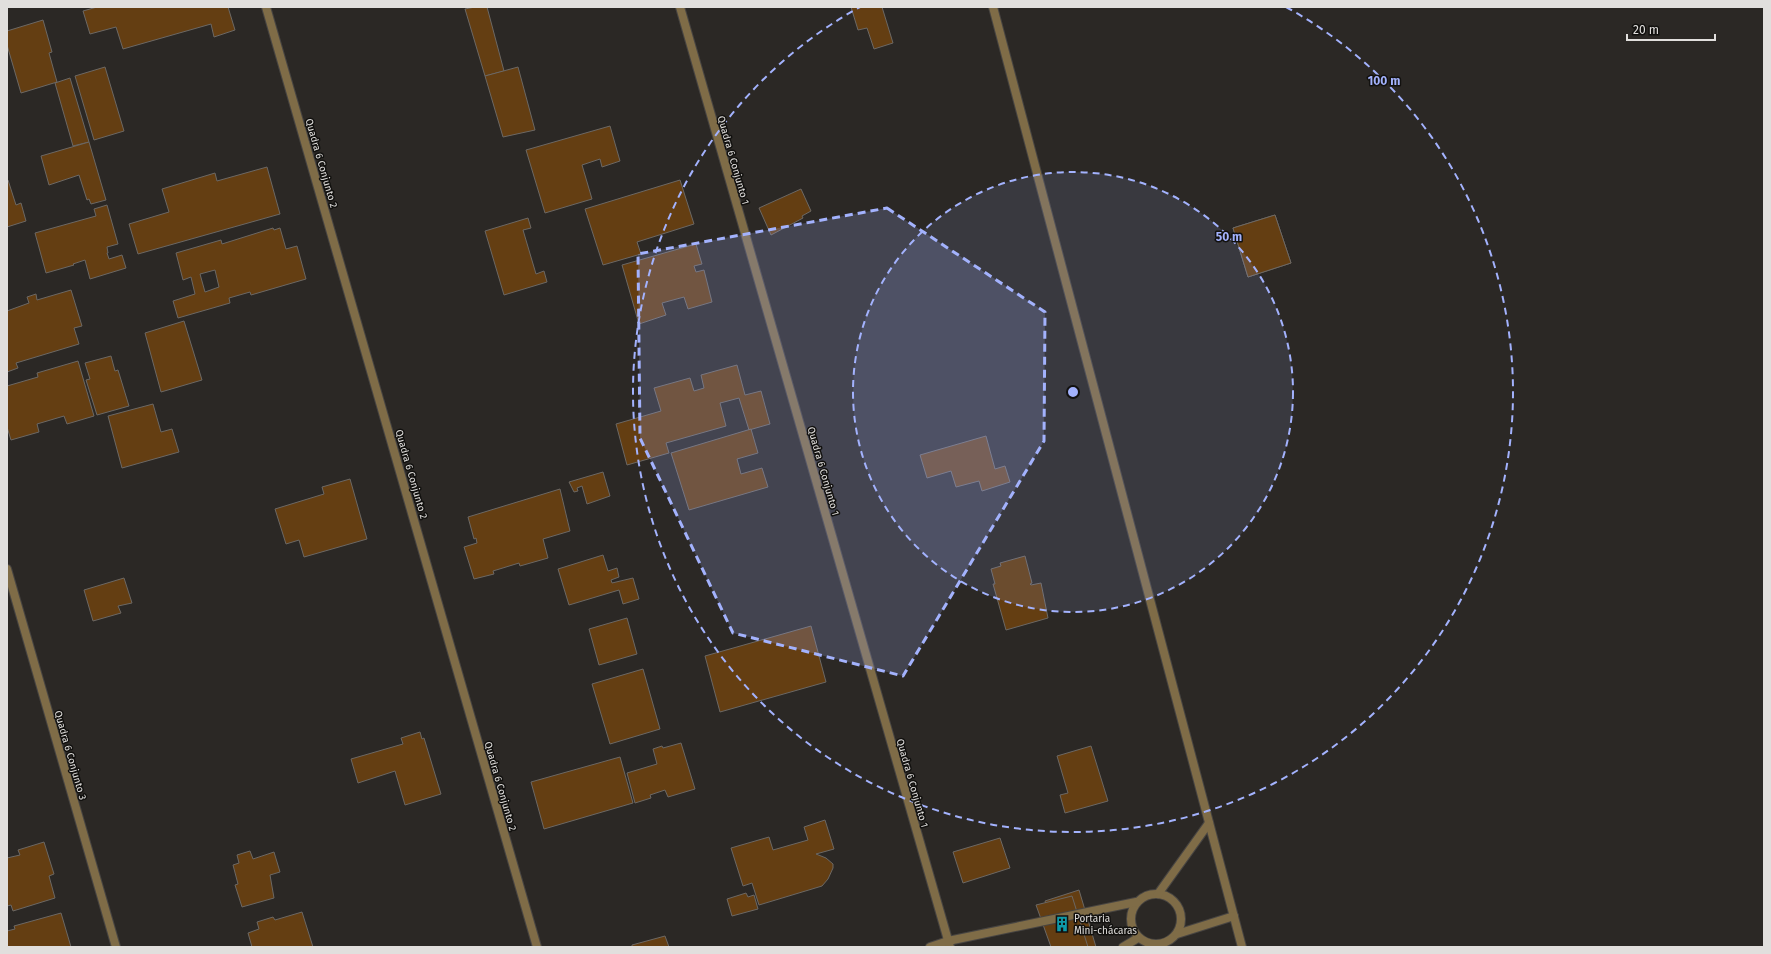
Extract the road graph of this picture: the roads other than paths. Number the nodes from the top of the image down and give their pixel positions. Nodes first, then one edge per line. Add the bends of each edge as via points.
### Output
1 (266, 7) edge
2 (680, 7) edge
3 (993, 7) edge
4 (7, 569) edge
5 (1209, 822) junction
6 (1158, 894) junction
7 (1136, 902) junction
8 (1234, 916) junction
9 (1177, 934) junction
10 (1138, 938) junction
11 (949, 944) edge
12 (116, 947) edge
13 (537, 947) edge
14 (930, 947) edge
15 (1123, 947) edge
16 (1242, 947) edge

1 - 13 street, Quadra 6 Conjunto 2
2 - 11 street, Quadra 6 Conjunto 1
3 - 5 street
4 - 12 street, Quadra 6 Conjunto 3
5 - 6 street
5 - 8 street
6 - 7 street via 1146,895
6 - 9 street via 1171,898 1179,908 1181,921
7 - 10 street via 1130,914 1131,927
7 - 11 street
8 - 9 street
8 - 16 street
9 - 10 street via 1166,943 1151,945
10 - 15 street
11 - 14 street

